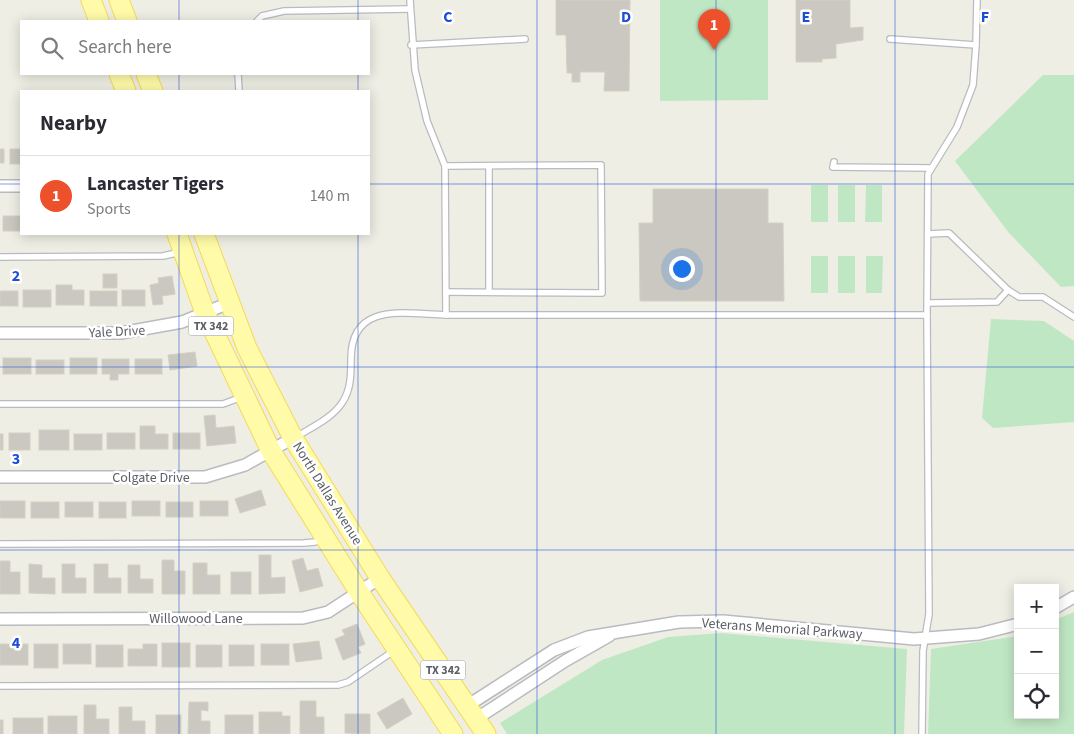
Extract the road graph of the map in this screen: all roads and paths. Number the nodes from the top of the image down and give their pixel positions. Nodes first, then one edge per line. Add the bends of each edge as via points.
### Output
1 (92, 0) edge
2 (119, 0) edge
3 (410, 0) edge
4 (977, 0) edge
5 (409, 9) junction
6 (99, 20) edge
7 (127, 20) edge
8 (258, 20) edge
9 (525, 39) dead end
10 (890, 39) dead end
11 (411, 45) junction
12 (976, 46) junction
13 (119, 75) edge
14 (146, 75) edge
15 (238, 75) edge
16 (126, 90) edge
17 (153, 90) edge
18 (239, 90) edge
19 (594, 159) dead end
20 (834, 162) dead end
21 (601, 165) junction
22 (445, 166) junction
23 (489, 166) junction
24 (931, 168) junction
25 (0, 186) edge
26 (20, 186) edge
27 (928, 234) junction
28 (177, 235) edge
29 (204, 235) edge
30 (184, 252) junction
31 (0, 257) edge
32 (1008, 290) junction
33 (446, 292) junction
34 (489, 292) junction
35 (229, 303) junction
36 (928, 303) junction
37 (205, 313) junction
38 (446, 315) junction
39 (927, 315) junction
40 (1073, 315) edge
41 (0, 333) edge
42 (245, 396) junction
43 (0, 404) edge
44 (294, 438) junction
45 (272, 451) junction
46 (0, 477) edge
47 (325, 537) junction
48 (0, 544) edge
49 (380, 578) junction
50 (359, 592) junction
51 (1074, 598) edge
52 (1059, 606) edge
53 (0, 619) edge
54 (1014, 625) edge
55 (610, 635) junction
56 (926, 639) junction
57 (397, 649) junction
58 (0, 686) edge
59 (476, 720) edge
60 (448, 732) edge
61 (922, 734) edge

1 - 6 main road
2 - 7 main road
3 - 5 lane
4 - 12 lane
5 - 8 lane via 284,11
5 - 11 lane
9 - 11 lane
10 - 12 lane
11 - 22 lane via 420,97
12 - 24 lane via 973,85 956,127
13 - 16 main road
14 - 17 main road
15 - 18 lane
19 - 21 lane
20 - 24 lane via 833,167 901,165
21 - 23 lane
21 - 34 lane via 602,293
22 - 23 lane
22 - 33 lane
23 - 34 lane
24 - 27 lane via 928,178
25 - 26 street
27 - 32 lane via 949,233
27 - 36 lane
28 - 30 main road, North Dallas Avenue / TX 342
29 - 35 main road, North Dallas Avenue / TX 342
30 - 31 lane via 164,256
30 - 37 main road, North Dallas Avenue / TX 342
32 - 36 lane via 996,302
32 - 40 lane via 1019,297 1043,297
33 - 34 lane
33 - 38 lane
35 - 37 street, Yale Drive
35 - 44 main road, North Dallas Avenue / TX 342 via 247,348
36 - 39 lane
37 - 41 street, Yale Drive via 157,329 121,333
37 - 42 main road, North Dallas Avenue / TX 342
38 - 39 lane
38 - 44 lane via 375,315 359,327 351,348 351,376 343,403 330,416
39 - 56 lane via 929,614
42 - 43 lane via 223,404
42 - 45 main road, North Dallas Avenue / TX 342
44 - 45 street, Colgate Drive
44 - 49 main road, North Dallas Avenue / TX 342
45 - 46 street, Colgate Drive via 245,465 205,477
45 - 47 main road, North Dallas Avenue / TX 342
47 - 48 lane via 304,543
47 - 50 main road, North Dallas Avenue / TX 342
49 - 50 street, Willowood Lane
49 - 59 main road, North Dallas Avenue / TX 342
50 - 53 street, Willowood Lane via 328,612 304,618
50 - 57 main road, North Dallas Avenue / TX 342
51 - 52 street
54 - 56 street, Veterans Memorial Parkway via 979,634
55 - 56 street, Veterans Memorial Parkway via 679,622 723,621
55 - 59 street, Veterans Memorial Parkway
55 - 59 street, Veterans Memorial Parkway via 588,637 554,650
56 - 61 lane via 922,651
57 - 58 lane via 348,682 338,685
57 - 60 main road, North Dallas Avenue / TX 342
59 - 60 main road

